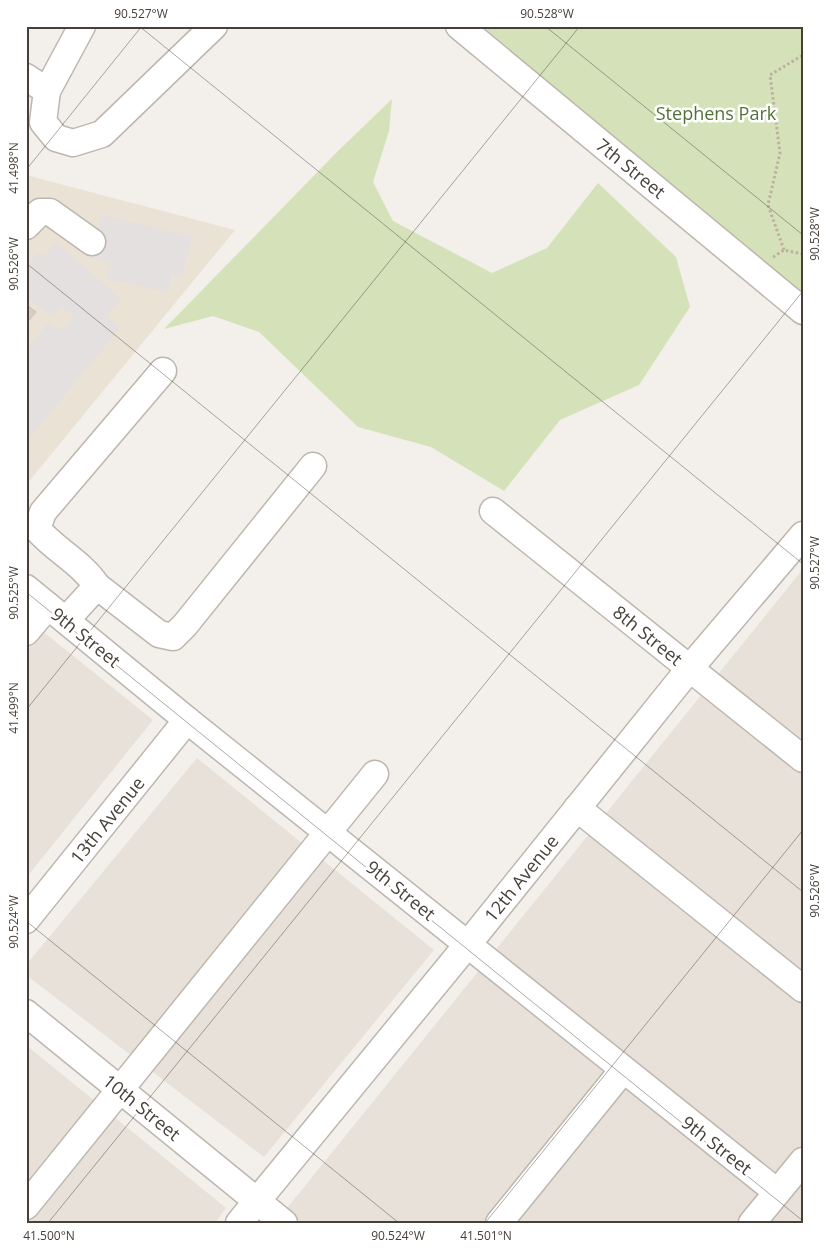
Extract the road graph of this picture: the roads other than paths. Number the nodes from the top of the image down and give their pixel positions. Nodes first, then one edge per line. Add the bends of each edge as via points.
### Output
1 (82, 26) edge
2 (214, 26) edge
3 (459, 26) edge
4 (36, 84) edge
5 (26, 226) edge
6 (92, 242) dead end
7 (803, 311) edge
8 (163, 371) dead end
9 (313, 466) dead end
10 (493, 511) dead end
11 (803, 535) edge
12 (97, 586) junction
13 (26, 588) edge
14 (57, 613) junction
15 (26, 632) edge
16 (690, 668) junction
17 (187, 720) junction
18 (803, 759) edge
19 (375, 774) dead end
20 (577, 808) junction
21 (328, 830) junction
22 (26, 920) edge
23 (468, 944) junction
24 (803, 989) edge
25 (26, 1013) edge
26 (623, 1070) junction
27 (121, 1091) junction
28 (803, 1161) edge
29 (777, 1192) junction
30 (257, 1201) junction
31 (26, 1206) edge
32 (239, 1223) edge
33 (284, 1223) edge
34 (499, 1223) edge
35 (752, 1223) edge

1 - 4 street
2 - 4 street via 102,134 73,143 56,138 43,122
3 - 7 street, 7th Street
5 - 6 street via 40,212 50,212
8 - 12 street via 43,512 37,529
9 - 12 street via 173,637 159,634
10 - 16 street, 8th Street
11 - 16 street, 12th Avenue
12 - 14 street
13 - 14 street, 9th Street
14 - 15 street
14 - 17 street, 9th Street
16 - 18 street, 8th Street
16 - 20 street, 12th Avenue
17 - 21 street, 9th Street
17 - 22 street, 13th Avenue
19 - 21 street
20 - 23 street, 12th Avenue
20 - 24 street
21 - 23 street, 9th Street
21 - 27 street
23 - 26 street, 9th Street
23 - 30 street, 12th Avenue
25 - 27 street, 10th Street
26 - 29 street, 9th Street
26 - 34 street
27 - 30 street, 10th Street
27 - 31 street
28 - 29 street
29 - 35 street
30 - 32 street, 12th Avenue
30 - 33 street, 10th Street

